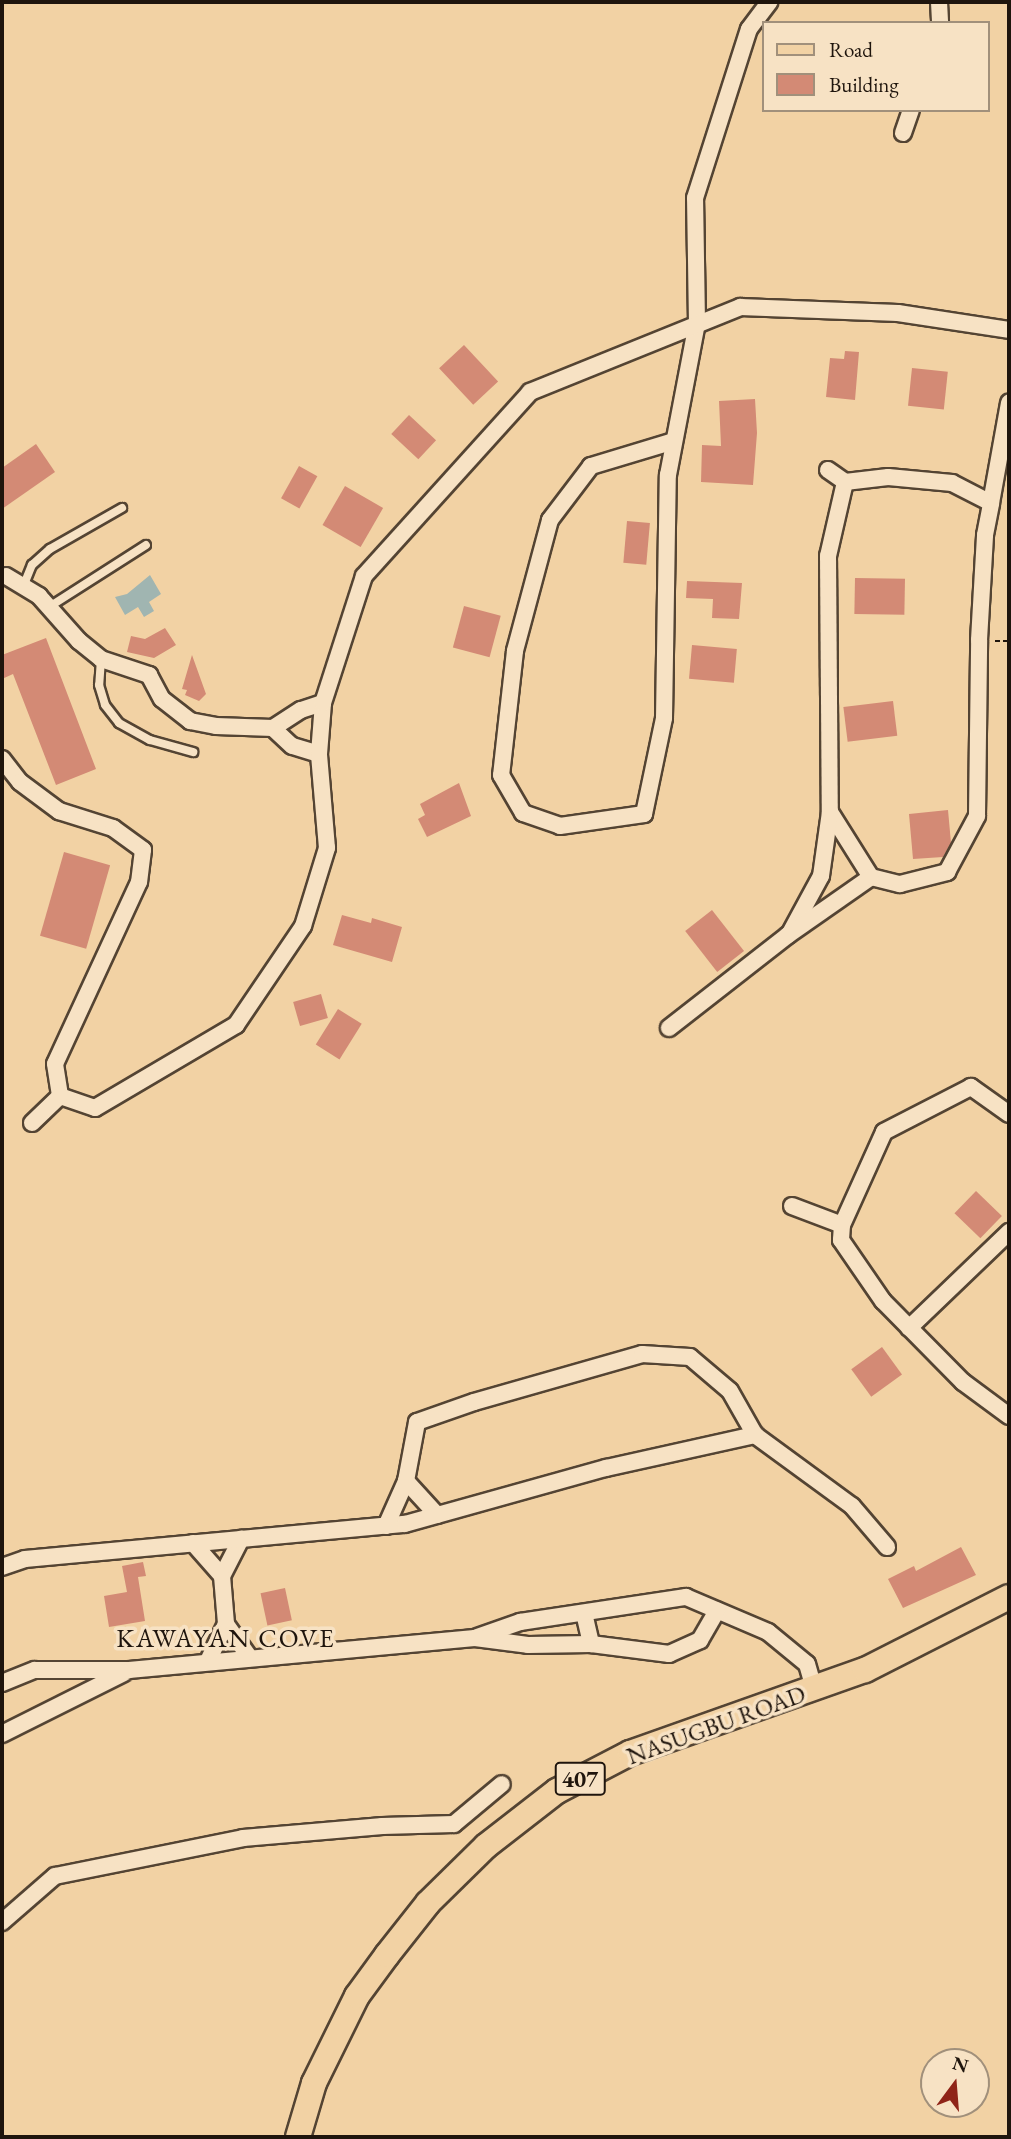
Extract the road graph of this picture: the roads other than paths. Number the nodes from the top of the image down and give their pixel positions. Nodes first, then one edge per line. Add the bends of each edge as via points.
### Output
1 (769, 2) edge
2 (939, 2) edge
3 (940, 21) edge
4 (910, 112) edge
5 (903, 133) dead end
6 (697, 323) junction
7 (1009, 330) edge
8 (1009, 403) edge
9 (674, 440) junction
10 (828, 470) dead end
11 (845, 482) junction
12 (991, 503) junction
13 (122, 508) dead end
14 (146, 545) dead end
15 (3, 575) edge
16 (23, 587) junction
17 (49, 607) junction
18 (101, 659) junction
19 (323, 703) junction
20 (273, 728) junction
21 (194, 752) dead end
22 (319, 754) junction
23 (2, 759) edge
24 (830, 812) junction
25 (871, 877) junction
26 (788, 935) junction
27 (669, 1028) dead end
28 (60, 1096) junction
29 (1009, 1114) edge
30 (32, 1123) dead end
31 (792, 1206) dead end
32 (842, 1225) junction
33 (1009, 1232) edge
34 (909, 1328) junction
35 (1009, 1416) edge
36 (755, 1435) junction
37 (407, 1481) junction
38 (437, 1515) junction
39 (386, 1526) junction
40 (241, 1539) junction
41 (193, 1544) junction
42 (887, 1547) dead end
43 (2, 1567) edge
44 (222, 1576) junction
45 (1009, 1597) edge
46 (717, 1611) junction
47 (584, 1613) junction
48 (226, 1624) junction
49 (475, 1638) junction
50 (591, 1644) junction
51 (250, 1658) junction
52 (208, 1661) junction
53 (129, 1670) junction
54 (2, 1683) edge
55 (814, 1689) junction
56 (2, 1734) edge
57 (502, 1784) dead end
58 (2, 1922) edge
59 (298, 2137) edge

1 - 6 street via 749,29 695,198
2 - 3 street
4 - 5 street
6 - 7 street via 740,307 898,313
6 - 9 street
6 - 19 street via 530,392 364,576
8 - 12 street
9 - 9 street via 668,475 664,718 644,814 560,826 523,813 501,775 515,650 550,520 591,466
10 - 11 street
11 - 12 street via 888,478 952,483
11 - 24 street via 828,556
12 - 25 street via 979,640 977,816 947,872 900,884
13 - 16 lane via 50,549 32,565
14 - 17 lane
15 - 16 street
16 - 17 street
17 - 18 street
18 - 20 street via 149,676 162,699 190,721
18 - 21 lane via 99,685 105,705 119,723 150,740
19 - 20 street via 301,710
19 - 22 street
20 - 22 street via 292,746
22 - 28 street via 327,848 307,914 236,1025 95,1108
23 - 28 street via 20,782 59,811 113,828 143,850 139,882 55,1064
24 - 25 street
24 - 26 street via 821,876
25 - 26 street
26 - 27 street
28 - 30 street
29 - 32 street via 971,1087 884,1132
31 - 32 street
32 - 34 street via 841,1240 883,1301
33 - 34 street
34 - 35 street via 963,1382
36 - 37 street via 730,1391 691,1357 642,1354 417,1422
36 - 38 street via 606,1468
36 - 42 street via 852,1506
37 - 38 street
37 - 39 street
38 - 39 street
39 - 40 street
40 - 41 street
40 - 44 street
41 - 43 street via 25,1559
41 - 44 street
44 - 48 street
45 - 55 main road, NASUGBU ROAD / 407 via 865,1670
46 - 47 street via 686,1597
46 - 50 street via 700,1640 669,1654
46 - 55 street via 768,1632 807,1664
47 - 49 street via 520,1622
47 - 50 street
48 - 51 street
48 - 52 street
49 - 50 street via 528,1645
49 - 51 street
51 - 52 street
52 - 53 street
53 - 54 street via 35,1670
53 - 56 street
55 - 59 main road, NASUGBU ROAD / 407 via 630,1753 557,1791 485,1846 428,1903 357,1996 314,2083
57 - 58 street via 454,1824 243,1838 55,1876

